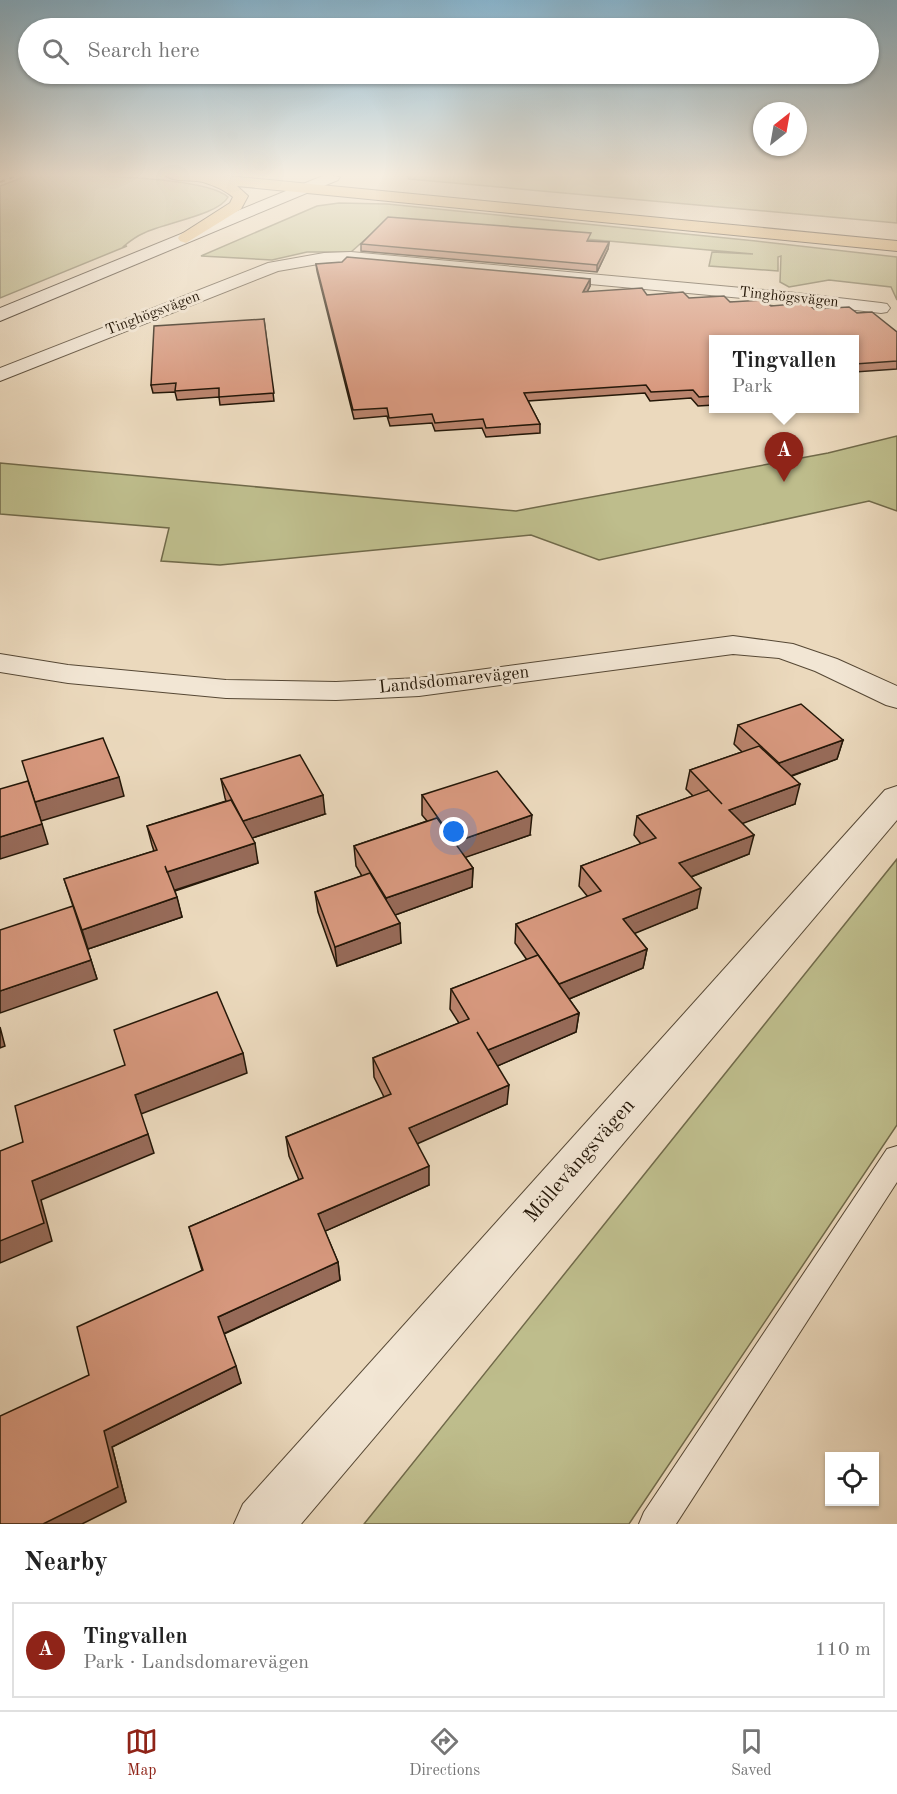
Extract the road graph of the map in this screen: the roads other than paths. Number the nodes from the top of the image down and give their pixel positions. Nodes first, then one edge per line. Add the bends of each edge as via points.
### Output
1 (166, 246) edge
2 (881, 308) dead end
3 (0, 315) edge
4 (0, 375) edge
5 (0, 663) edge
6 (897, 698) edge
7 (897, 798) edge
8 (897, 1158) edge
9 (263, 1524) edge
10 (656, 1524) edge

1 - 3 street
2 - 4 street, Tinghögsvägen via 493,269 324,258 274,267
5 - 6 street, Landsdomarevägen via 68,674 226,689 336,691 420,687 733,645 783,650
7 - 9 street, Möllevångsvägen
8 - 10 lane

